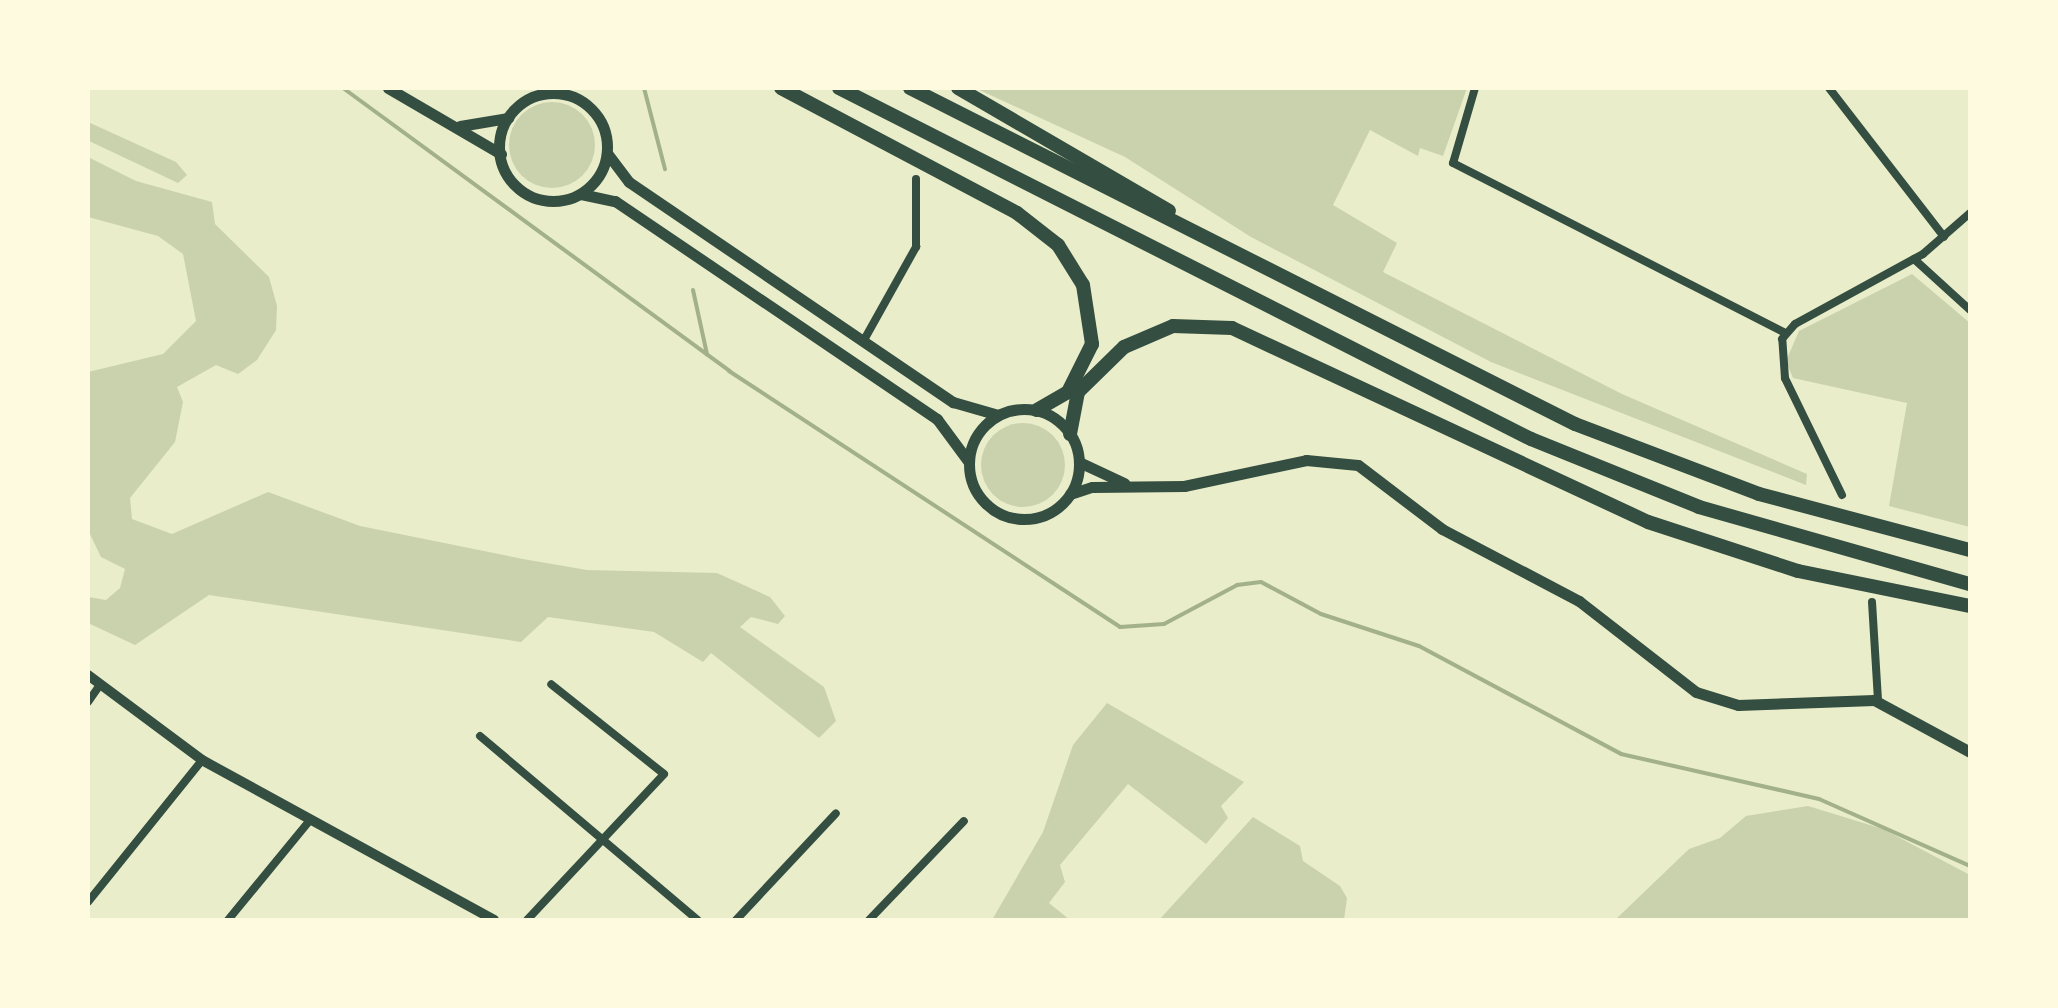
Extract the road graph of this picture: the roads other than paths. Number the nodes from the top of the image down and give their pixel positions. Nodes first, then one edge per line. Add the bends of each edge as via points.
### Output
1 (388, 88) edge
2 (574, 88) edge
3 (781, 88) edge
4 (839, 88) edge
5 (910, 88) edge
6 (1475, 88) edge
7 (1829, 88) edge
8 (964, 92) edge
9 (534, 93) edge
10 (583, 102) junction
11 (508, 118) junction
12 (459, 126) junction
13 (607, 153) junction
14 (501, 154) junction
15 (916, 179) dead end
16 (581, 194) junction
17 (1970, 213) edge
18 (1944, 237) junction
19 (1240, 257) junction
20 (1914, 259) junction
21 (1970, 310) edge
22 (1785, 333) junction
23 (864, 340) junction
24 (1037, 410) junction
25 (998, 415) junction
26 (1070, 434) junction
27 (968, 461) junction
28 (1079, 462) junction
29 (1128, 485) junction
30 (1070, 494) junction
31 (1842, 495) dead end
32 (1970, 550) edge
33 (1970, 584) edge
34 (1872, 602) dead end
35 (1970, 606) edge
36 (88, 675) edge
37 (551, 684) dead end
38 (100, 685) junction
39 (1878, 701) junction
40 (88, 702) edge
41 (480, 736) dead end
42 (1970, 752) edge
43 (202, 760) junction
44 (836, 813) dead end
45 (310, 820) junction
46 (964, 821) dead end
47 (603, 841) junction
48 (88, 902) edge
49 (228, 920) edge
50 (494, 920) edge
51 (527, 920) edge
52 (698, 920) edge
53 (736, 920) edge
54 (869, 920) edge

1 - 12 main road
2 - 10 main road
3 - 24 highway via 1031,221 1058,245 1083,285 1091,352 1068,392
4 - 33 highway via 1546,445 1712,511
5 - 19 highway
6 - 22 street via 1453,163
7 - 18 street
8 - 19 highway
9 - 10 main road
9 - 11 main road
10 - 13 main road via 602,124
11 - 12 main road
11 - 14 main road
12 - 14 main road
13 - 16 main road
13 - 23 main road via 629,182
14 - 16 main road via 511,181 533,198 561,201
15 - 23 street via 916,247
16 - 27 main road via 615,201 937,419
17 - 18 street
18 - 20 street
19 - 32 highway via 1626,445 1759,494
20 - 21 street
20 - 22 street
22 - 31 street via 1781,367
23 - 25 main road via 962,407
24 - 25 main road
24 - 26 main road
25 - 27 main road via 977,434
26 - 28 main road
26 - 35 highway via 1078,392 1124,347 1173,326 1232,328 1676,533 1810,574
27 - 30 main road via 978,495 1006,517 1042,516
28 - 29 main road
28 - 30 main road
29 - 30 main road
29 - 39 main road via 1184,486 1306,460 1358,465 1442,529 1579,601 1696,692 1738,705
34 - 39 street
36 - 38 street
37 - 47 street via 664,774
38 - 40 street
38 - 43 street
39 - 42 main road
41 - 47 street
43 - 45 street
43 - 48 street
44 - 53 street
45 - 49 street
45 - 50 street
46 - 54 street
47 - 51 street
47 - 52 street

